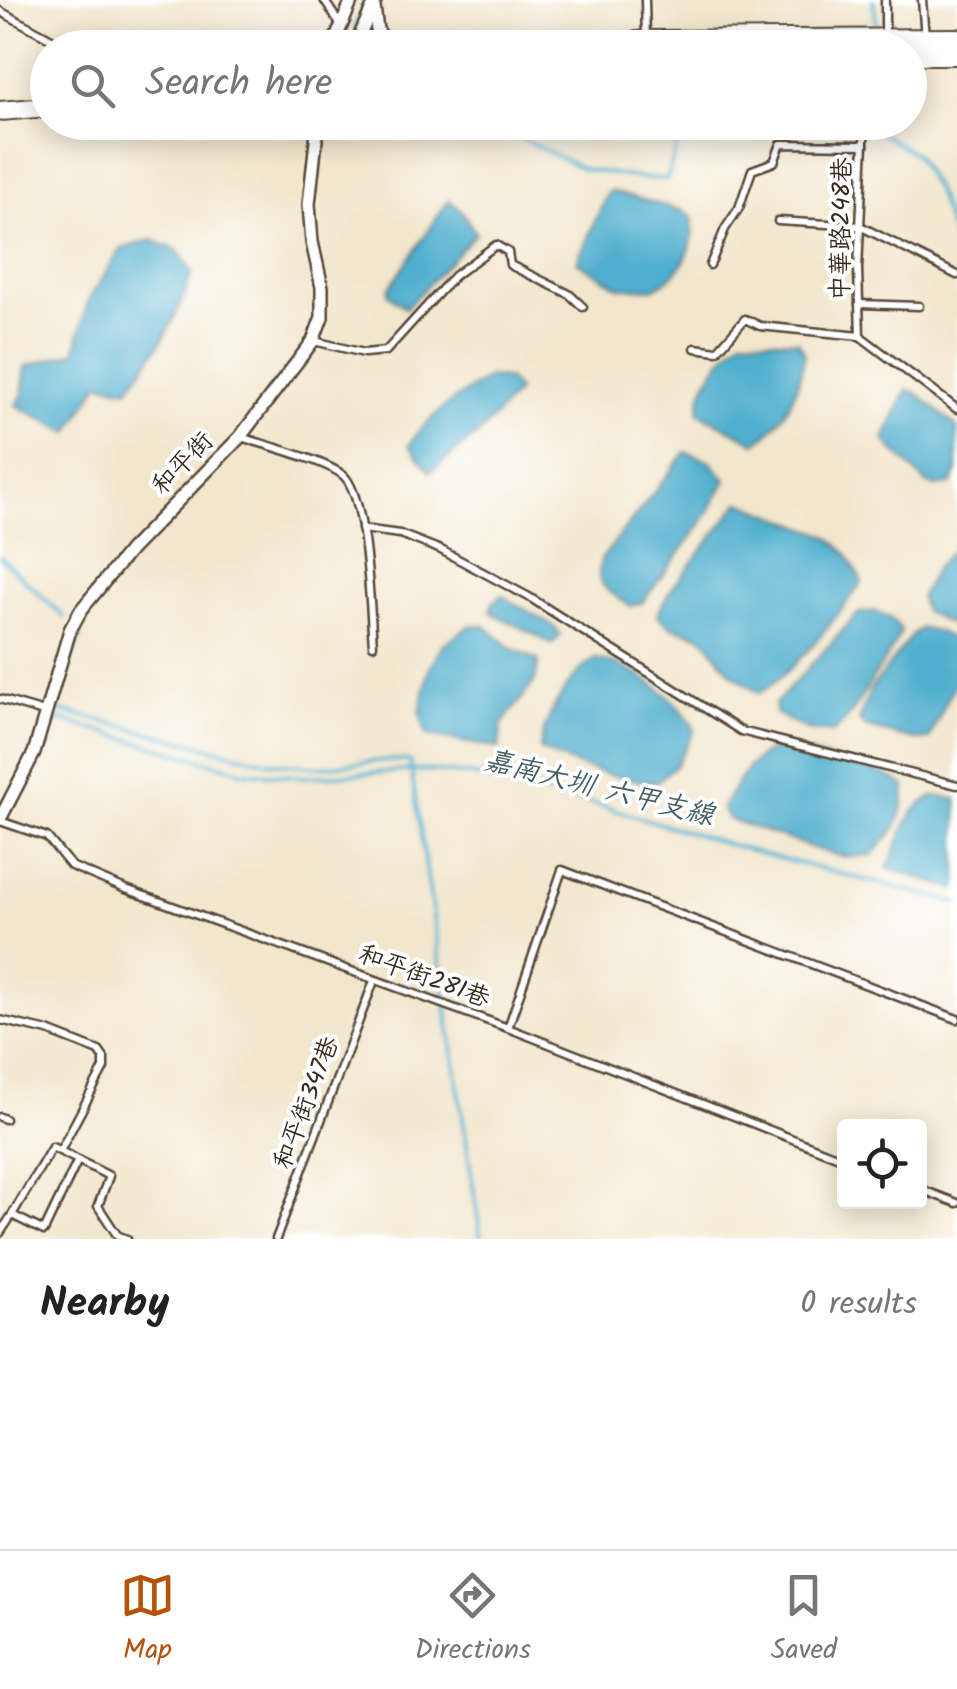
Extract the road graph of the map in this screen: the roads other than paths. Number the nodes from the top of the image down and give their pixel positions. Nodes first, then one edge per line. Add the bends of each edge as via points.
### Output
1 (324, 0) edge
2 (352, 0) edge
3 (646, 0) edge
4 (885, 0) edge
5 (922, 0) edge
6 (375, 3) edge
7 (0, 11) edge
8 (341, 25) junction
9 (35, 30) edge
10 (339, 30) edge
11 (362, 30) edge
12 (376, 30) edge
13 (646, 30) edge
14 (882, 30) edge
15 (924, 30) edge
16 (927, 38) edge
17 (957, 38) edge
18 (957, 55) edge
19 (927, 56) edge
20 (30, 108) edge
21 (0, 111) edge
22 (316, 140) edge
23 (864, 140) edge
24 (864, 145) junction
25 (778, 221) dead end
26 (860, 226) junction
27 (710, 265) dead end
28 (957, 275) edge
29 (859, 304) junction
30 (919, 306) dead end
31 (583, 308) dead end
32 (860, 336) junction
33 (313, 341) junction
34 (695, 348) dead end
35 (957, 409) edge
36 (240, 437) junction
37 (362, 530) junction
38 (373, 644) dead end
39 (0, 699) edge
40 (48, 713) junction
41 (957, 786) edge
42 (0, 820) edge
43 (374, 981) junction
44 (0, 1020) edge
45 (957, 1020) edge
46 (508, 1028) junction
47 (60, 1151) junction
48 (837, 1156) edge
49 (78, 1160) junction
50 (927, 1191) edge
51 (957, 1203) edge
52 (12, 1215) junction
53 (0, 1233) edge
54 (127, 1239) edge
55 (276, 1239) edge

1 - 8 lane
2 - 8 street
3 - 13 lane
4 - 14 lane
5 - 15 lane
6 - 11 street
6 - 12 street
7 - 9 lane
8 - 10 street
16 - 17 street
18 - 19 street
20 - 21 street
22 - 33 street, 和平街 via 309,204 322,317
23 - 24 lane, 中華路248巷
24 - 26 lane, 中華路248巷
24 - 27 lane via 781,144 774,162 752,170
25 - 26 lane
26 - 28 lane
26 - 29 lane, 中華路248巷
29 - 30 lane
29 - 32 lane, 中華路248巷
31 - 33 lane via 510,265 508,252 496,246 454,276 386,351 364,354
32 - 34 lane via 745,319 718,351
32 - 35 lane, 中華路248巷
33 - 36 street, 和平街
36 - 37 lane via 343,475
36 - 40 street, 和平街 via 80,610
37 - 38 lane
37 - 41 lane via 400,534 441,550 529,597 742,731
39 - 40 lane
40 - 42 street, 和平街
42 - 43 lane, 和平街281巷 via 47,837 71,866
43 - 46 lane, 和平街281巷
43 - 55 lane, 和平街347巷
44 - 47 lane via 48,1032 104,1058
45 - 46 lane via 562,870
46 - 48 lane, 和平街281巷
47 - 49 lane
47 - 52 lane via 52,1147
49 - 52 lane via 44,1231
49 - 54 lane via 109,1176 98,1206
50 - 51 lane
52 - 53 lane

